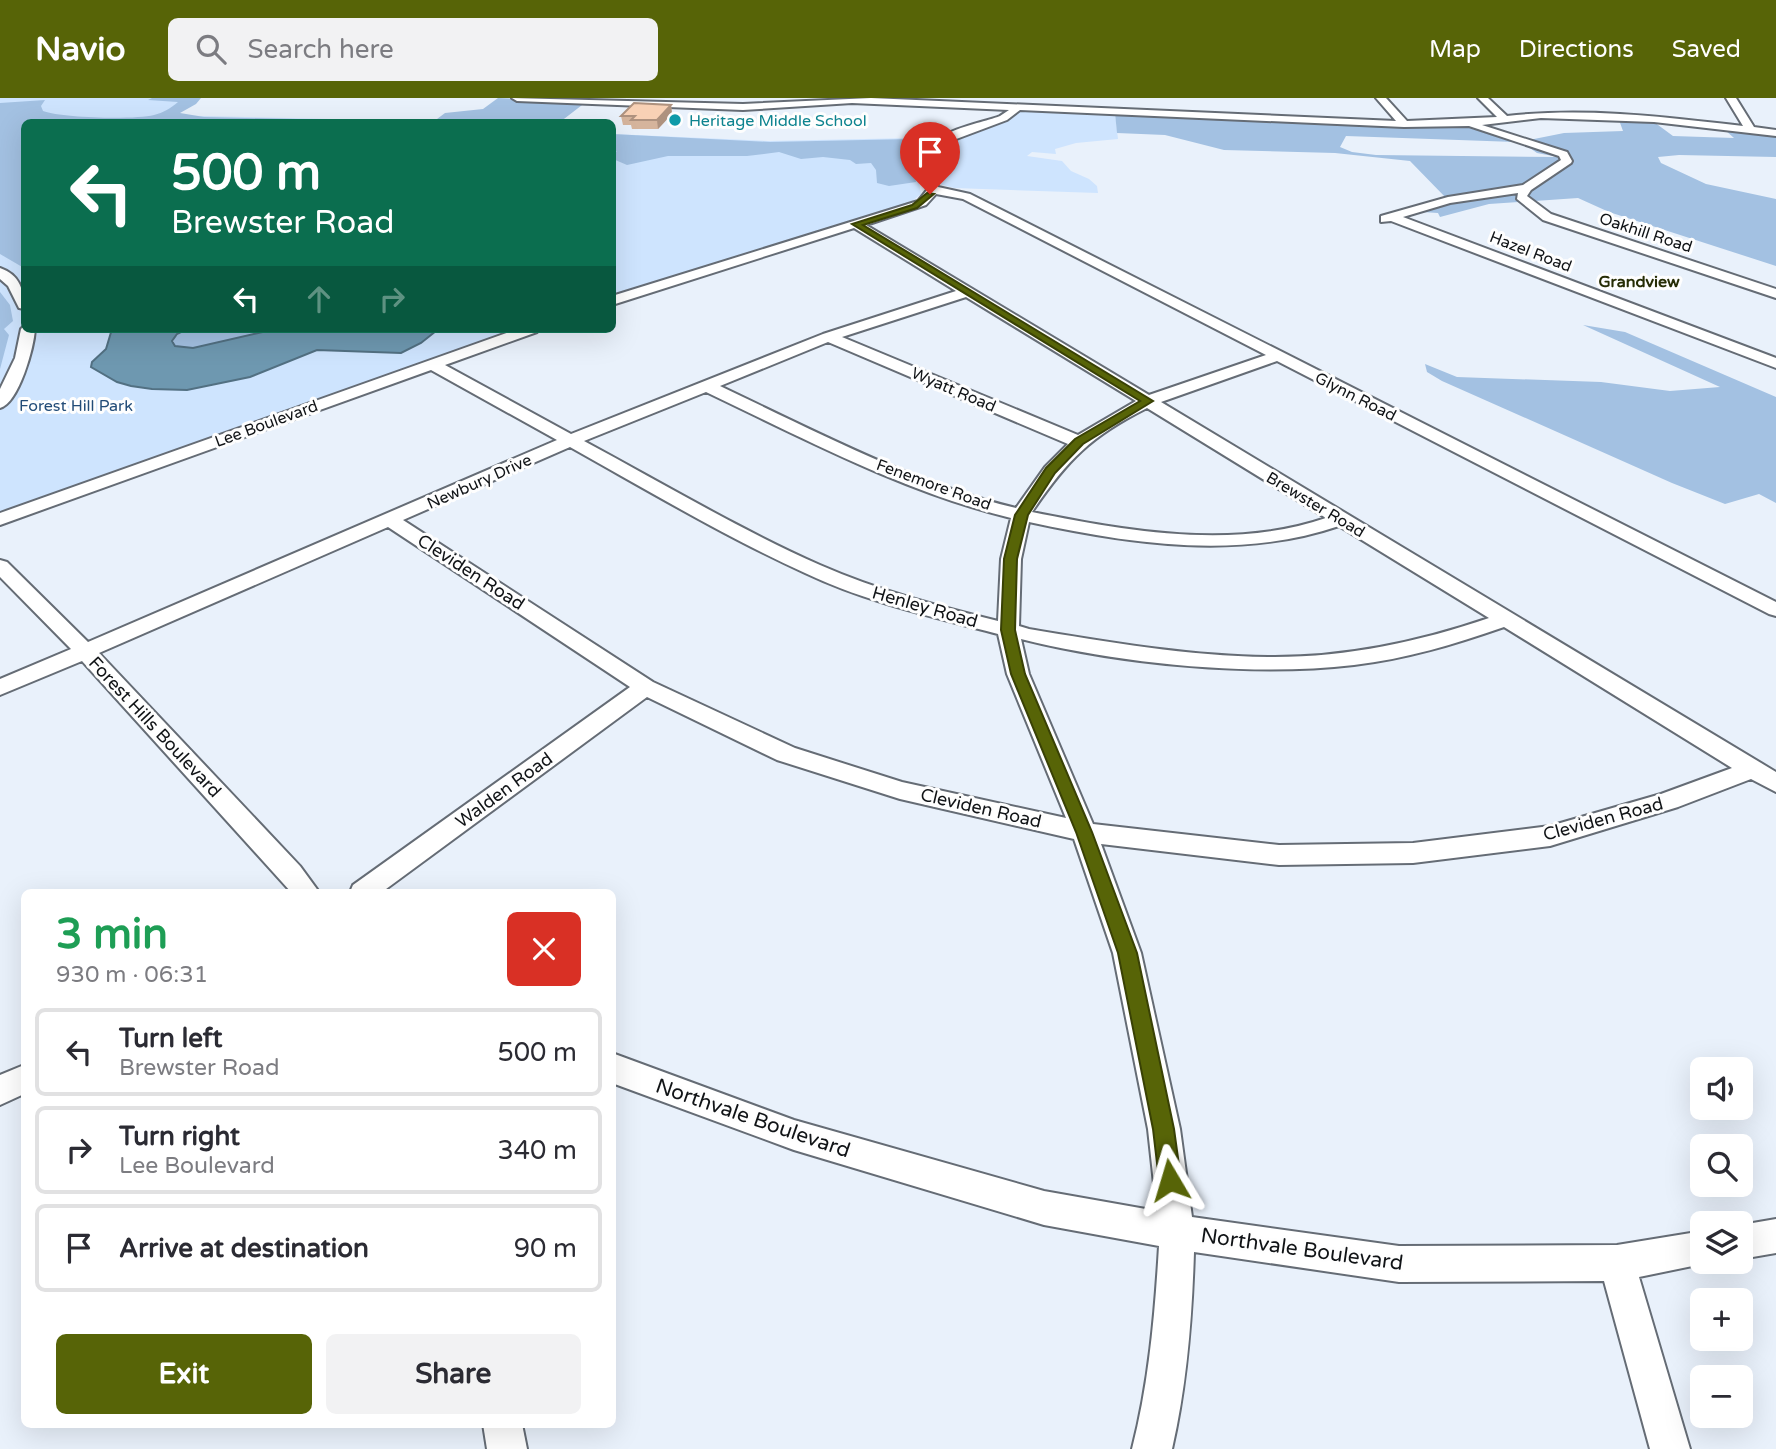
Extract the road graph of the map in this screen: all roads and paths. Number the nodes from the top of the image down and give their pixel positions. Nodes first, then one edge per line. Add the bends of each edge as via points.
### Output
1 (517, 98) edge
2 (1381, 98) edge
3 (1483, 98) edge
4 (1731, 98) edge
5 (563, 99) edge
6 (642, 100) edge
7 (666, 101) edge
8 (955, 102) edge
9 (1019, 103) edge
10 (1283, 108) dead end
11 (1504, 118) junction
12 (1292, 120) junction
13 (1469, 123) junction
14 (1404, 124) junction
15 (1751, 131) junction
16 (1776, 133) edge
17 (1526, 188) junction
18 (933, 190) junction
19 (856, 224) junction
20 (0, 272) edge
21 (966, 292) junction
22 (1776, 294) edge
23 (21, 299) edge
24 (616, 300) edge
25 (28, 333) edge
26 (520, 333) edge
27 (828, 337) junction
28 (1278, 356) junction
29 (1776, 363) edge
30 (431, 364) junction
31 (705, 385) junction
32 (1148, 401) junction
33 (0, 403) edge
34 (569, 441) junction
35 (1079, 442) junction
36 (1021, 515) junction
37 (0, 519) edge
38 (1342, 519) junction
39 (391, 520) junction
40 (0, 566) edge
41 (1776, 610) edge
42 (1507, 619) junction
43 (1008, 630) junction
44 (84, 651) junction
45 (645, 687) junction
46 (0, 688) edge
47 (1753, 769) junction
48 (1776, 783) edge
49 (1084, 832) junction
50 (304, 889) edge
51 (367, 889) edge
52 (618, 1078) edge
53 (21, 1080) edge
54 (0, 1091) edge
55 (1177, 1232) junction
56 (1776, 1236) edge
57 (1753, 1240) edge
58 (1690, 1250) edge
59 (1617, 1263) junction
60 (503, 1428) edge
61 (507, 1449) edge
62 (1152, 1449) edge
63 (1670, 1449) edge

1 - 5 street
2 - 14 street
3 - 11 street
4 - 15 street
5 - 6 street
6 - 7 street
7 - 8 street via 753,107 841,100
8 - 9 street
9 - 12 street
9 - 18 street via 1002,120 935,145 926,171
10 - 12 street
11 - 13 street
11 - 15 street via 1654,119
12 - 14 street
13 - 14 street
13 - 17 street via 1565,157 1567,161
15 - 16 street
17 - 22 street, Oakhill Road via 1521,197 1548,217
17 - 29 street, Hazel Road via 1448,200 1384,219
18 - 19 street via 922,203
18 - 28 street, Glynn Road via 966,196
19 - 21 street, Brewster Road
19 - 24 street
20 - 23 street via 14,284
21 - 27 street, Newbury Drive
21 - 32 street, Brewster Road
25 - 33 street via 21,365
26 - 30 street, Lee Boulevard
27 - 31 street, Newbury Drive
27 - 35 street, Wyatt Road
28 - 32 street
28 - 41 street, Glynn Road
30 - 34 street, Henley Road
30 - 37 street, Lee Boulevard
31 - 34 street, Newbury Drive
31 - 36 street, Fenemore Road via 906,477
32 - 35 street
32 - 38 street, Brewster Road
34 - 39 street, Newbury Drive
34 - 43 street, Henley Road via 814,570 908,605
35 - 36 street via 1051,471
36 - 38 street, Fenemore Road via 1121,533 1215,540 1286,537
36 - 43 street via 1011,559
38 - 42 street, Brewster Road
39 - 44 street, Newbury Drive
39 - 45 street, Cleviden Road
40 - 44 street, Forest Hills Boulevard
42 - 43 street, Henley Road via 1440,642 1355,658 1269,664 1132,653
42 - 47 street, Brewster Road
43 - 49 street via 1018,674
44 - 46 street, Newbury Drive
44 - 50 street, Forest Hills Boulevard
45 - 49 street, Cleviden Road via 786,754 900,790
45 - 51 street, Walden Road
47 - 48 street, Brewster Road
47 - 49 street, Cleviden Road via 1669,801 1550,836 1413,853 1279,855
49 - 55 street via 1127,953 1164,1129
52 - 55 street, Northvale Boulevard via 1045,1208
53 - 54 street
55 - 59 street, Northvale Boulevard via 1399,1264
55 - 62 street via 1162,1408
56 - 57 street
58 - 59 street, Northvale Boulevard
59 - 63 street
60 - 61 street

